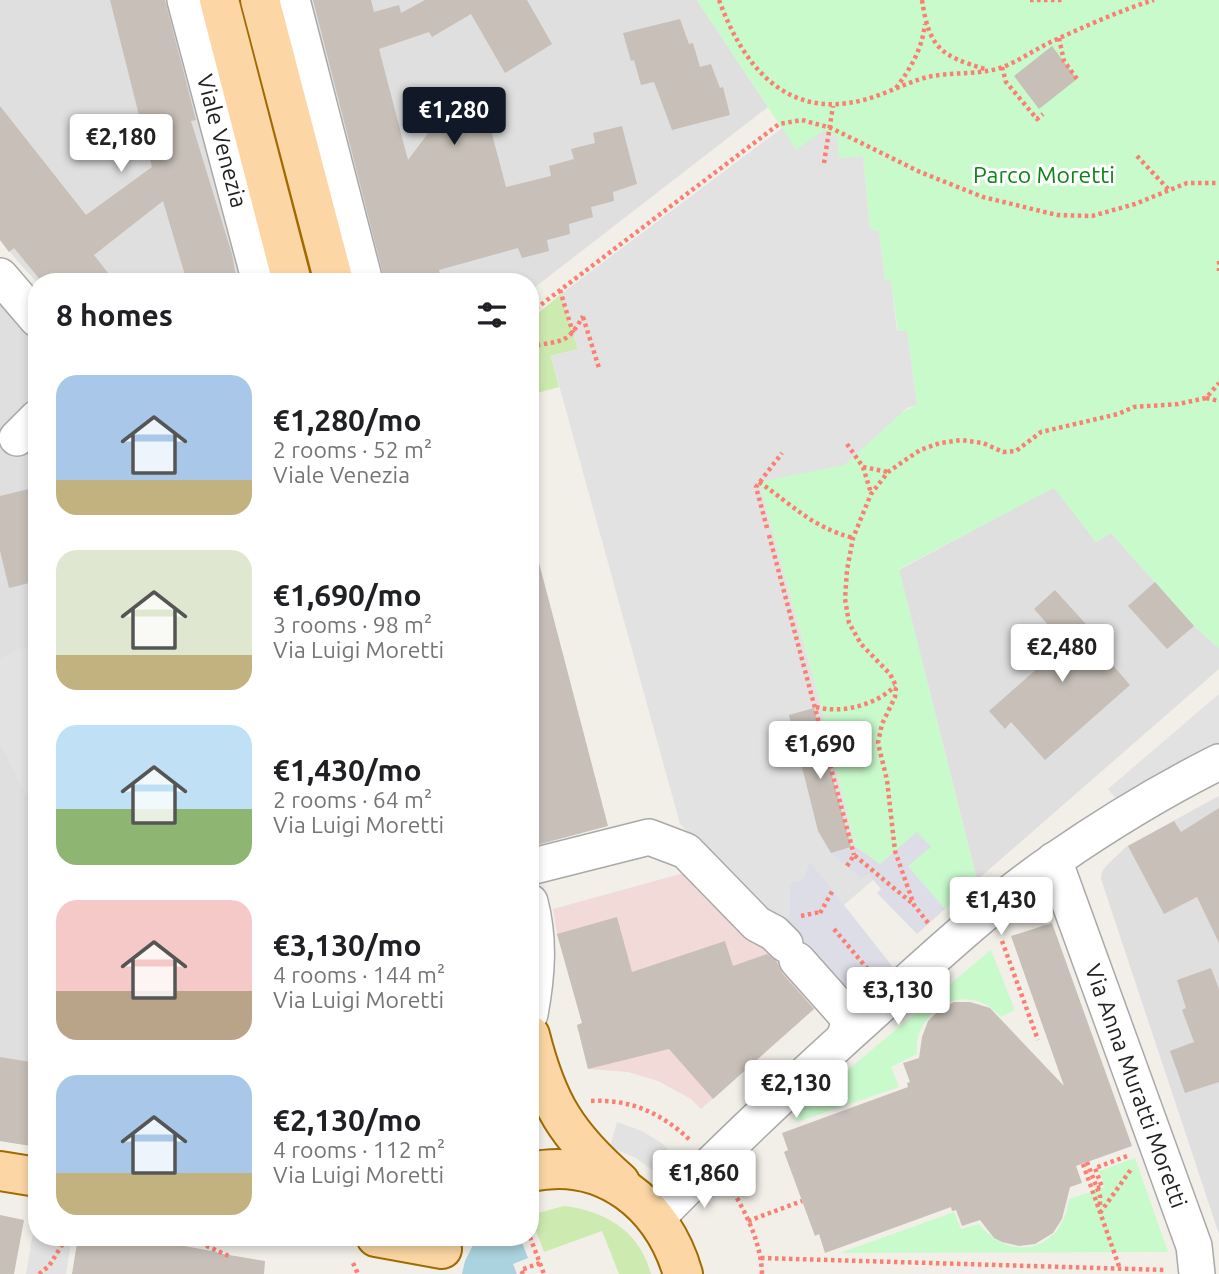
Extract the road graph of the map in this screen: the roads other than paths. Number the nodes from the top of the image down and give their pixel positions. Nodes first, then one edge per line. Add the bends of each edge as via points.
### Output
1 (185, 0) edge
2 (219, 0) edge
3 (260, 0) edge
4 (292, 0) edge
5 (258, 273) edge
6 (290, 273) edge
7 (332, 273) edge
8 (364, 273) edge
9 (0, 276) edge
10 (28, 309) edge
11 (1219, 762) edge
12 (1054, 860) junction
13 (539, 865) edge
14 (844, 1038) junction
15 (539, 1065) edge
16 (0, 1171) edge
17 (539, 1171) edge
18 (28, 1176) edge
19 (646, 1207) junction
20 (413, 1246) edge
21 (442, 1253) edge
22 (1183, 1272) edge
23 (683, 1274) edge

1 - 5 street, Viale Venezia
2 - 6 main road, Viale Venezia
3 - 7 main road
4 - 8 street
9 - 10 street
11 - 12 street
12 - 14 street via 967,929
12 - 22 street, Via Anna Muratti Moretti via 1194,1246
13 - 14 street via 649,837 686,851 757,924 774,933 846,1016 849,1024
14 - 19 street via 711,1162
15 - 19 main road via 555,1107 579,1141
16 - 18 main road
17 - 19 main road via 566,1169 605,1178
19 - 23 main road via 671,1239
20 - 21 main road

